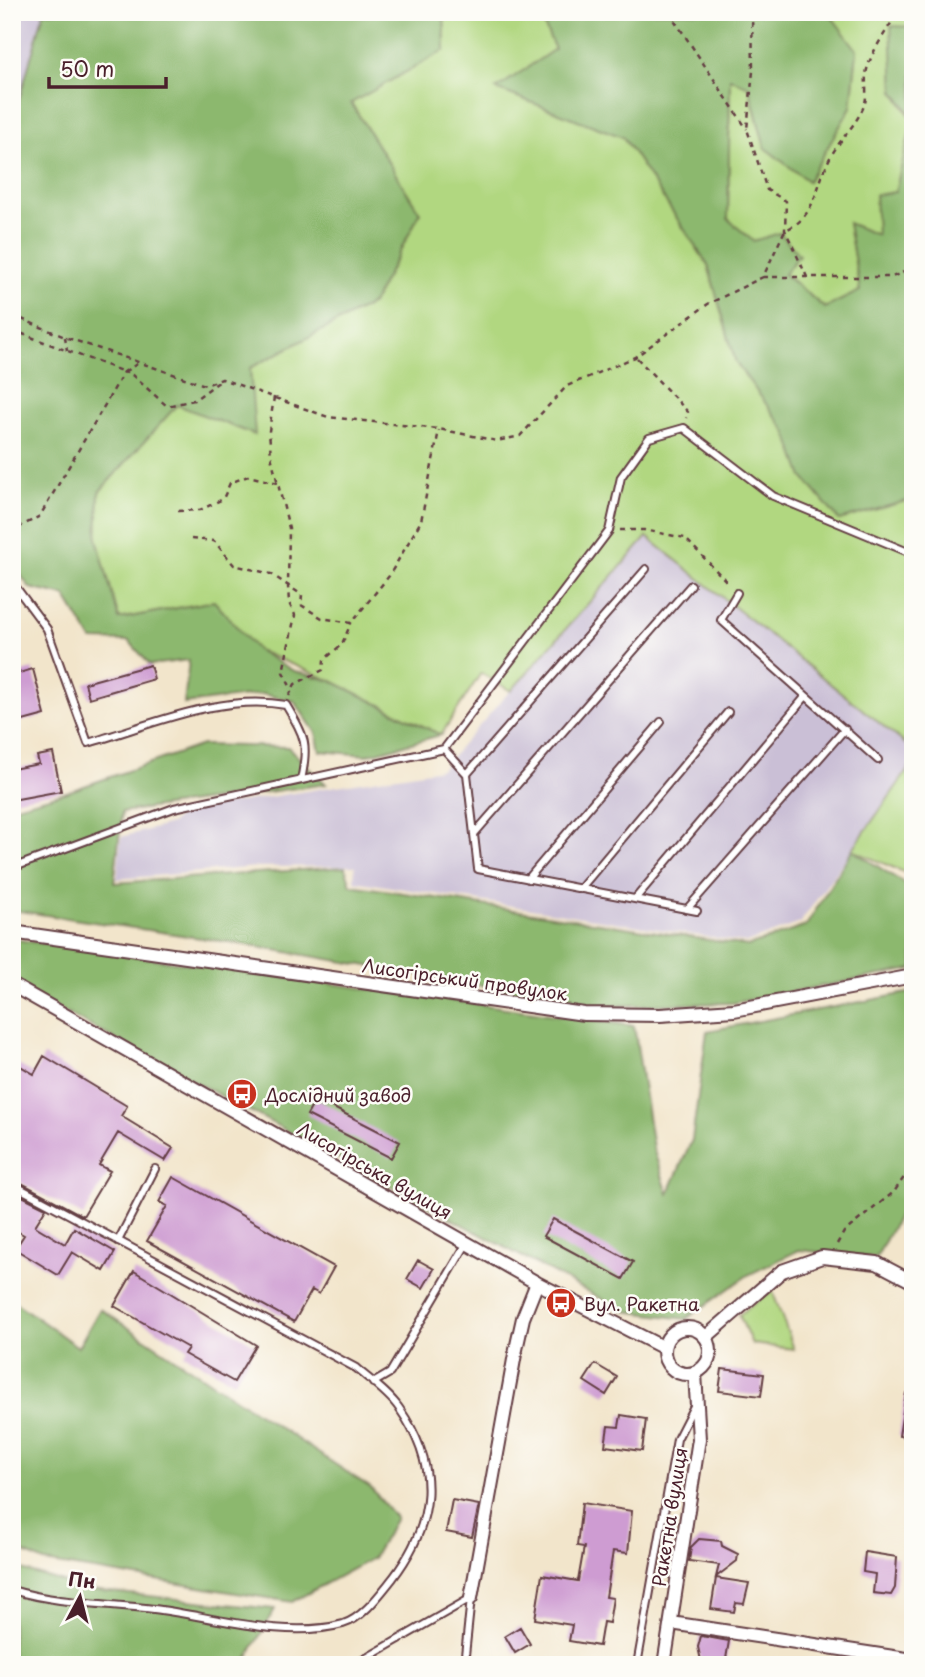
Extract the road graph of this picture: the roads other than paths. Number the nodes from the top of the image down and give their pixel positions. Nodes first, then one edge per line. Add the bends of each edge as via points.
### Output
1 (913, 554) edge
2 (646, 569) dead end
3 (12, 582) edge
4 (691, 585) dead end
5 (737, 593) road end
6 (806, 696) junction
7 (728, 712) dead end
8 (661, 722) dead end
9 (845, 729) junction
10 (444, 749) junction
11 (878, 760) dead end
12 (467, 774) junction
13 (301, 780) junction
14 (474, 834) junction
15 (12, 868) edge
16 (528, 879) junction
17 (580, 889) junction
18 (635, 900) junction
19 (687, 909) junction
20 (697, 911) dead end
21 (12, 932) edge
22 (913, 976) edge
23 (12, 985) edge
24 (155, 1170) dead end
25 (12, 1184) edge
26 (118, 1241) junction
27 (467, 1243) junction
28 (913, 1282) edge
29 (537, 1283) junction
30 (706, 1337) junction
31 (664, 1348) junction
32 (695, 1373) junction
33 (373, 1383) junction
34 (698, 1400) junction
35 (12, 1590) edge
36 (471, 1598) junction
37 (671, 1623) junction
38 (913, 1660) edge
39 (354, 1665) edge
40 (464, 1665) edge
41 (637, 1665) edge
42 (664, 1665) edge

1 - 10 lane via 773,496 684,428 649,438 621,477 609,531
2 - 12 lane
3 - 13 lane via 47,629 88,743 224,704 261,701 286,705 307,751
4 - 14 lane
5 - 6 lane via 720,620
6 - 9 lane
6 - 18 lane
7 - 17 lane
8 - 16 lane
9 - 11 lane
9 - 19 lane
10 - 12 lane
10 - 13 lane
12 - 14 lane
13 - 15 lane via 174,808
14 - 16 lane via 478,869
16 - 17 lane
17 - 18 lane
18 - 19 lane
19 - 20 lane
21 - 22 street, Лисогірський провулок via 584,1014 734,1010
23 - 27 street, Лисогірська вулиця
24 - 26 lane
25 - 26 lane
26 - 33 lane via 356,1368
27 - 29 street, Лисогірська вулиця
27 - 33 lane via 390,1373
28 - 30 street via 877,1262 830,1257 782,1271
29 - 31 street, Лисогірська вулиця
29 - 36 street via 515,1354
30 - 31 street via 683,1328 668,1337
30 - 32 street via 709,1357
31 - 32 street via 670,1367 682,1374
32 - 34 street, Ракетна вулиця
33 - 35 lane via 398,1405 416,1437 430,1478 419,1528 402,1565 375,1601 344,1623 290,1629 38,1598
34 - 37 street, Ракетна вулиця via 699,1439
34 - 41 lane via 677,1439
36 - 39 lane
36 - 40 lane
37 - 38 street
37 - 42 street, Ракетна вулиця

